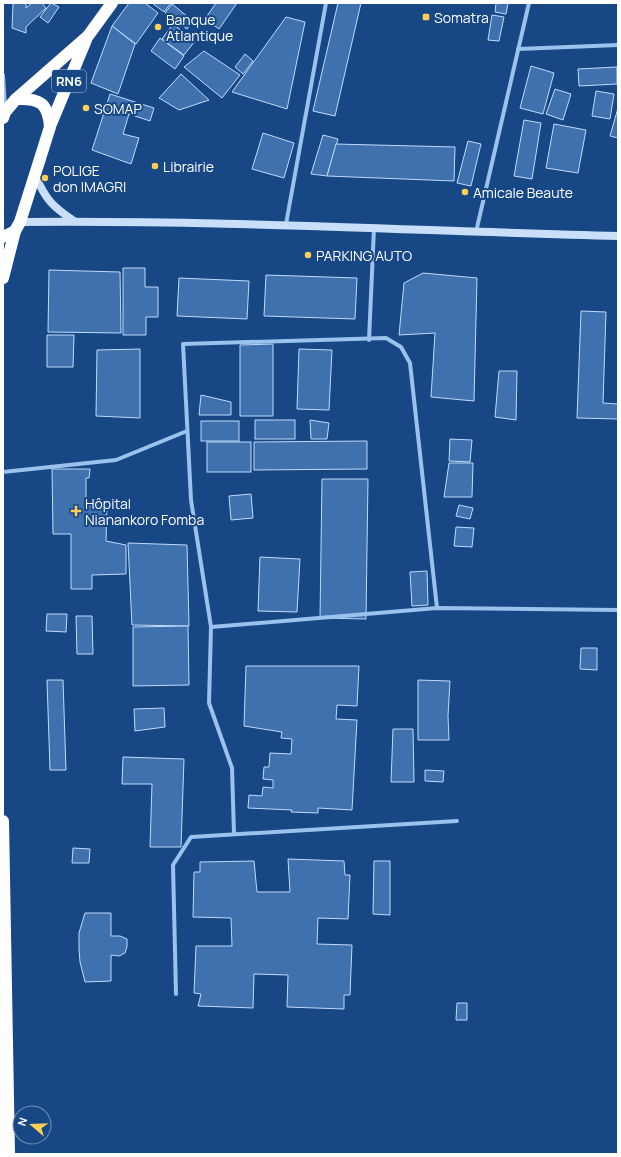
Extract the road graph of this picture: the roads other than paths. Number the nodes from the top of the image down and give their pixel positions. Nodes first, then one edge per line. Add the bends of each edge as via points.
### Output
1 (112, 3) edge
2 (326, 3) edge
3 (529, 3) edge
4 (88, 36) junction
5 (618, 45) edge
6 (518, 49) junction
7 (3, 75) edge
8 (16, 99) junction
9 (4, 114) edge
10 (50, 127) junction
11 (35, 175) junction
12 (74, 221) junction
13 (286, 224) junction
14 (18, 226) junction
15 (374, 228) junction
16 (476, 233) junction
17 (618, 236) edge
18 (3, 237) edge
19 (3, 278) edge
20 (370, 340) junction
21 (187, 430) junction
22 (3, 472) edge
23 (437, 608) junction
24 (618, 610) edge
25 (211, 627) junction
26 (3, 821) edge
27 (457, 821) dead end
28 (234, 834) junction
29 (176, 994) dead end
30 (5, 1093) edge
31 (9, 1154) edge

1 - 4 highway, RN6
2 - 13 street
3 - 6 street
4 - 8 highway, RN6
4 - 10 highway, RN6
5 - 6 street
6 - 16 street
7 - 9 street
8 - 9 highway
8 - 10 highway via 28,98 41,103 49,112
10 - 11 highway
11 - 12 street via 43,194 53,207
11 - 14 highway
12 - 13 street
12 - 14 street
13 - 15 street
14 - 18 highway
14 - 19 highway
15 - 16 street
15 - 20 street
16 - 17 street
20 - 21 street via 183,344
20 - 23 street via 386,338 401,347 410,363
21 - 22 street via 116,460
21 - 25 street via 191,500
23 - 24 street
23 - 25 street
25 - 28 street via 208,704 232,768
26 - 30 highway
27 - 28 street
28 - 29 street via 191,837 173,865
30 - 31 highway

